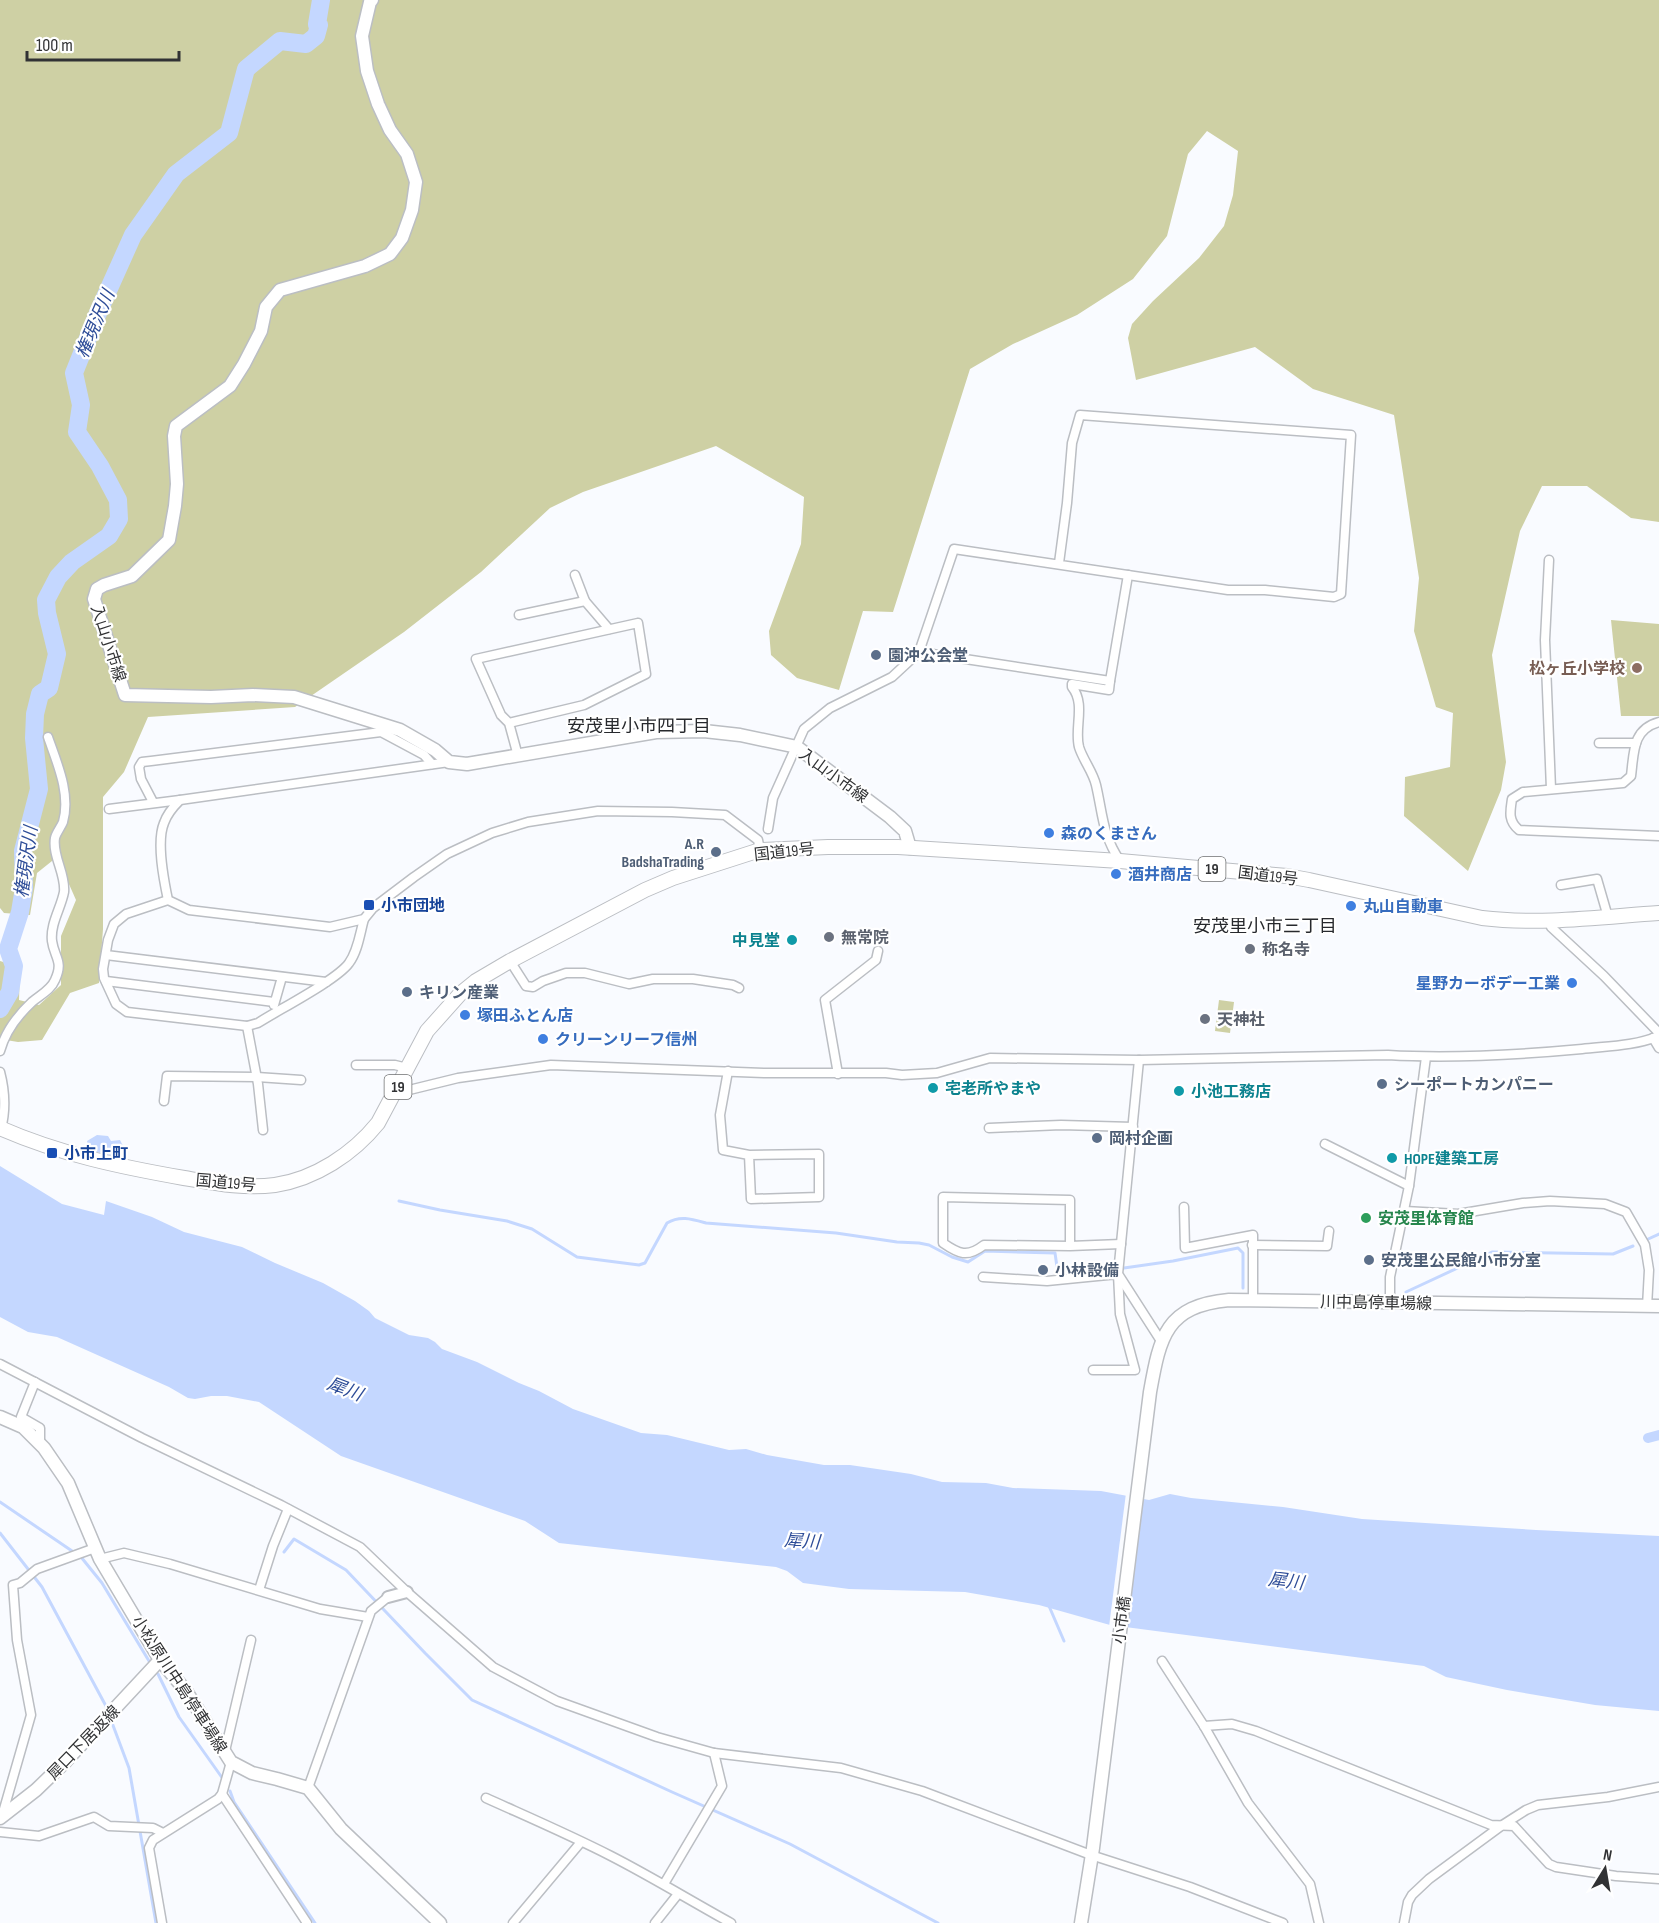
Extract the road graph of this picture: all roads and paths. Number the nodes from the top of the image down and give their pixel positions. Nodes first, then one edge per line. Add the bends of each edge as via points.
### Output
1 (372, 0) edge
2 (1549, 560) dead end
3 (1059, 563) junction
4 (575, 574) dead end
5 (1128, 575) junction
6 (585, 601) junction
7 (519, 615) dead end
8 (609, 629) junction
9 (919, 652) junction
10 (1110, 681) junction
11 (1659, 722) edge
12 (509, 723) junction
13 (48, 737) dead end
14 (1599, 743) dead end
15 (1636, 743) junction
16 (796, 747) junction
17 (518, 756) junction
18 (448, 762) junction
19 (432, 764) junction
20 (1551, 789) junction
21 (180, 800) junction
22 (153, 802) junction
23 (109, 809) dead end
24 (768, 829) dead end
25 (1659, 836) edge
26 (910, 848) junction
27 (760, 850) junction
28 (1120, 861) junction
29 (1561, 885) dead end
30 (168, 900) junction
31 (1659, 914) edge
32 (1608, 917) junction
33 (364, 919) junction
34 (1549, 920) junction
35 (878, 951) dead end
36 (106, 955) junction
37 (510, 961) junction
38 (282, 977) junction
39 (106, 981) junction
40 (326, 982) junction
41 (739, 988) dead end
42 (274, 1002) junction
43 (272, 1014) junction
44 (247, 1026) junction
45 (1657, 1036) edge
46 (1659, 1048) edge
47 (0, 1051) edge
48 (1426, 1058) junction
49 (1139, 1060) junction
50 (356, 1065) dead end
51 (407, 1068) junction
52 (728, 1071) junction
53 (0, 1072) edge
54 (838, 1074) junction
55 (257, 1077) junction
56 (301, 1080) dead end
57 (396, 1090) junction
58 (164, 1101) dead end
59 (1133, 1127) junction
60 (1, 1128) edge
61 (989, 1128) dead end
62 (263, 1131) dead end
63 (1325, 1144) dead end
64 (749, 1155) junction
65 (1409, 1185) junction
66 (1184, 1207) dead end
67 (1405, 1211) junction
68 (1329, 1231) dead end
69 (1121, 1244) junction
70 (1252, 1245) junction
71 (1070, 1246) junction
72 (1118, 1274) junction
73 (983, 1277) dead end
74 (1253, 1299) junction
75 (1390, 1302) junction
76 (1653, 1306) edge
77 (1161, 1341) junction
78 (0, 1364) edge
79 (1093, 1370) dead end
80 (35, 1382) junction
81 (1150, 1392) joint
82 (0, 1417) edge
83 (40, 1444) junction
84 (288, 1509) junction
85 (97, 1553) junction
86 (259, 1590) junction
87 (407, 1592) junction
88 (388, 1597) joint
89 (369, 1614) junction
90 (251, 1640) dead end
91 (160, 1660) junction
92 (1162, 1661) dead end
93 (1204, 1726) junction
94 (714, 1754) junction
95 (228, 1757) junction
96 (1659, 1786) edge
97 (308, 1788) junction
98 (222, 1794) junction
99 (486, 1798) dead end
100 (1, 1817) edge
101 (1501, 1826) junction
102 (0, 1832) edge
103 (164, 1833) junction
104 (581, 1842) junction
105 (1092, 1852) junction
106 (1659, 1879) edge
107 (664, 1884) junction
108 (678, 1894) junction
109 (162, 1923) edge
110 (307, 1923) edge
111 (440, 1923) edge
112 (513, 1923) edge
113 (655, 1923) edge
114 (731, 1923) edge
115 (1081, 1923) edge
116 (1283, 1923) edge
117 (1319, 1923) edge
118 (1404, 1923) edge

1 - 18 main road, 入山小市線 via 362,36 367,71 378,104 407,154 416,182 402,238 390,254 365,266 280,290 266,307 261,331 231,386 176,426 177,484 169,540 132,576 97,589 94,599 125,695 294,697 400,730
2 - 20 street via 1545,640
3 - 5 street
3 - 5 street via 1072,443 1080,415 1351,435 1341,594 1334,597 1227,590
3 - 9 street via 954,549
4 - 6 street
5 - 10 street
6 - 7 street
6 - 8 street
8 - 12 street via 476,659 501,715
8 - 12 street via 638,623 646,674 584,705
9 - 10 street
9 - 16 street via 892,677 830,708 804,729
10 - 28 street via 1108,690 1072,687 1077,693 1080,719 1078,745 1096,783 1107,838
11 - 15 street via 1642,730
12 - 17 street
13 - 47 street via 63,784 65,805 55,839 64,890 52,941 59,969 55,981 13,1026
14 - 15 street
15 - 20 street via 1630,776 1623,783
16 - 17 main road, 入山小市線 via 704,731 656,732
16 - 24 street via 773,798
16 - 26 main road, 入山小市線 via 890,817 905,831
17 - 18 main road, 入山小市線 via 468,764
18 - 19 street
19 - 21 street
19 - 22 street via 424,755 381,732 142,762 141,778
20 - 25 street via 1523,792 1512,799 1512,825 1519,831
21 - 22 street
21 - 30 street via 162,832
22 - 23 street
26 - 27 highway, 国道19号 / 19
26 - 28 highway, 国道19号 / 19
27 - 33 street via 758,840 725,814 598,811 528,822 447,854 402,884
27 - 37 highway, 国道19号 / 19 via 645,890
28 - 34 highway, 国道19号 / 19 via 1287,876 1482,918
29 - 32 street via 1597,879
30 - 33 street via 189,910 330,927
30 - 36 street via 126,914 114,924
31 - 32 highway, 国道19号 / 19
32 - 34 highway, 国道19号 / 19
33 - 40 street via 349,964
34 - 45 street via 1551,927 1604,976
35 - 54 street via 876,960 825,1000
36 - 38 street
36 - 39 street
37 - 41 street via 526,986 533,987 566,973 585,972 629,984 653,979 693,980
37 - 51 highway, 国道19号 / 19 via 476,981 446,1008 427,1031
38 - 40 street
38 - 42 street
39 - 42 street
39 - 44 street via 116,1004 127,1012
40 - 43 street
42 - 43 street
43 - 44 street
44 - 55 street
45 - 46 street
45 - 48 street via 1632,1044 1546,1053
48 - 49 street via 1388,1055
48 - 65 street
49 - 54 street via 990,1058 937,1073
49 - 59 street
50 - 51 street
51 - 57 highway, 国道19号 / 19
52 - 54 street
52 - 57 street via 551,1065
52 - 64 street via 720,1115 723,1150
53 - 60 street via 4,1087
55 - 56 street
55 - 58 street via 167,1076
55 - 62 street
57 - 60 highway, 国道19号 / 19 via 378,1123 353,1149 309,1175 275,1185 227,1185 83,1158
59 - 61 street
59 - 69 street
63 - 65 street
64 - 64 street via 819,1154 819,1197 751,1199
65 - 67 street
66 - 70 street via 1185,1248 1253,1235
67 - 75 street via 1389,1277
67 - 76 street via 1458,1214 1550,1201 1605,1204 1626,1212 1645,1245
68 - 70 street via 1327,1246
69 - 71 street
69 - 72 street
70 - 74 street
71 - 71 street via 984,1245 974,1253 954,1251 943,1244 943,1197 1070,1200
72 - 73 street via 1047,1281
72 - 77 street
72 - 79 street via 1120,1314 1135,1370
74 - 75 main road, 川中島停車場線
74 - 77 main road, 川中島停車場線 via 1199,1305 1169,1327
75 - 76 main road, 川中島停車場線
77 - 81 main road, 川中島停車場線
78 - 80 street
80 - 83 street via 21,1417 40,1428
80 - 84 street
81 - 105 main road, 小市橋
82 - 83 main road, 小松原川中島停車場線 via 23,1427
83 - 85 main road, 小松原川中島停車場線 via 68,1483
84 - 86 street
84 - 87 street via 360,1547
85 - 86 street via 124,1553
85 - 91 main road, 小松原川中島停車場線
85 - 100 street via 37,1569 13,1585 16,1640 31,1715
86 - 89 street via 320,1608
87 - 88 street
87 - 94 street via 493,1667 557,1701
88 - 89 street
89 - 97 street
90 - 95 street
91 - 95 main road, 小松原川中島停車場線 via 186,1691
91 - 100 main road, 犀口下居返線 via 66,1761
92 - 93 street
93 - 101 street via 1232,1724 1256,1731
93 - 117 street via 1248,1803 1310,1884
94 - 105 street via 841,1768 922,1791
94 - 107 street via 722,1786
95 - 97 main road, 小松原川中島停車場線 via 252,1773
95 - 98 street
96 - 101 street via 1538,1805
97 - 111 main road via 341,1829
98 - 103 street
98 - 110 street
99 - 104 street
101 - 106 street via 1514,1826 1556,1867
101 - 118 street via 1412,1895
102 - 103 street via 39,1836 94,1817 109,1826 153,1828
103 - 109 street via 153,1840 150,1848
104 - 107 street
104 - 112 street
105 - 115 main road
105 - 116 street
107 - 108 street
108 - 113 street
108 - 114 street

